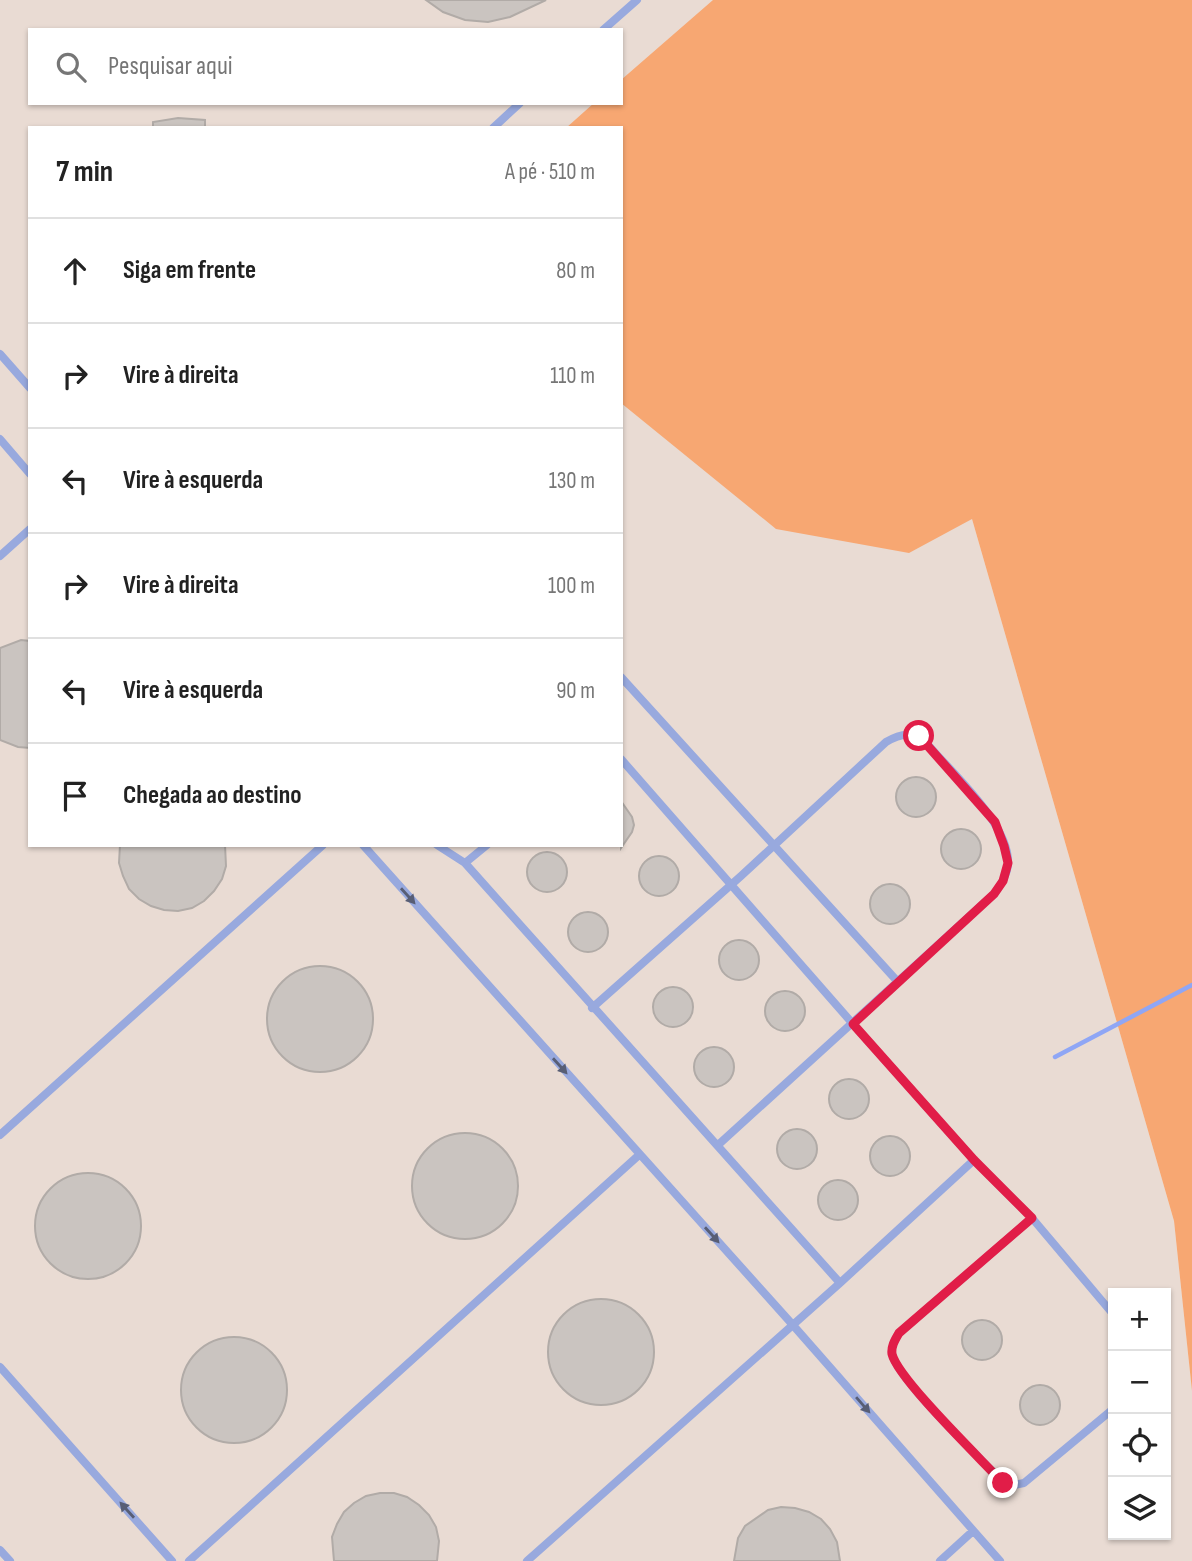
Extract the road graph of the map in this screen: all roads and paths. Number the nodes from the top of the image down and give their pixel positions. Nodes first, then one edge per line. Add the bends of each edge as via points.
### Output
1 (636, 0) edge
2 (605, 28) edge
3 (518, 105) edge
4 (494, 126) edge
5 (0, 354) edge
6 (28, 386) edge
7 (0, 439) edge
8 (28, 472) edge
9 (28, 531) edge
10 (0, 555) edge
11 (623, 679) edge
12 (623, 761) edge
13 (772, 846) junction
14 (321, 847) edge
15 (365, 847) edge
16 (440, 847) edge
17 (485, 847) edge
18 (465, 863) junction
19 (731, 884) junction
20 (898, 982) junction
21 (592, 1008) junction
22 (853, 1024) junction
23 (0, 1135) edge
24 (718, 1145) junction
25 (639, 1155) junction
26 (974, 1160) junction
27 (1032, 1218) junction
28 (841, 1283) junction
29 (1108, 1308) edge
30 (792, 1324) junction
31 (0, 1367) edge
32 (1108, 1413) edge
33 (973, 1531) junction
34 (0, 1550) edge
35 (10, 1561) edge
36 (172, 1561) edge
37 (189, 1561) edge
38 (527, 1561) edge
39 (940, 1561) edge
40 (1000, 1561) edge

1 - 2 lane
3 - 4 lane
5 - 6 lane
7 - 8 lane
9 - 10 lane
11 - 13 lane
12 - 19 lane
13 - 19 lane
13 - 20 lane
13 - 20 lane via 886,742 908,733 930,747 995,822 1008,863 994,894
14 - 23 lane
15 -> 25 lane
16 - 18 lane
17 - 18 lane
18 - 21 lane
19 - 21 lane
19 - 22 lane
20 - 22 lane
21 - 24 lane
22 - 24 lane
22 - 26 lane
24 - 28 lane
25 -> 30 lane
25 - 37 lane
26 - 27 lane
26 - 28 lane
27 - 29 lane
27 - 32 lane via 899,1333 893,1344 895,1362 1003,1483 1024,1483
28 - 30 lane
30 -> 33 lane
30 - 38 lane
36 -> 31 lane
33 - 39 lane
33 - 40 lane
34 - 35 lane

